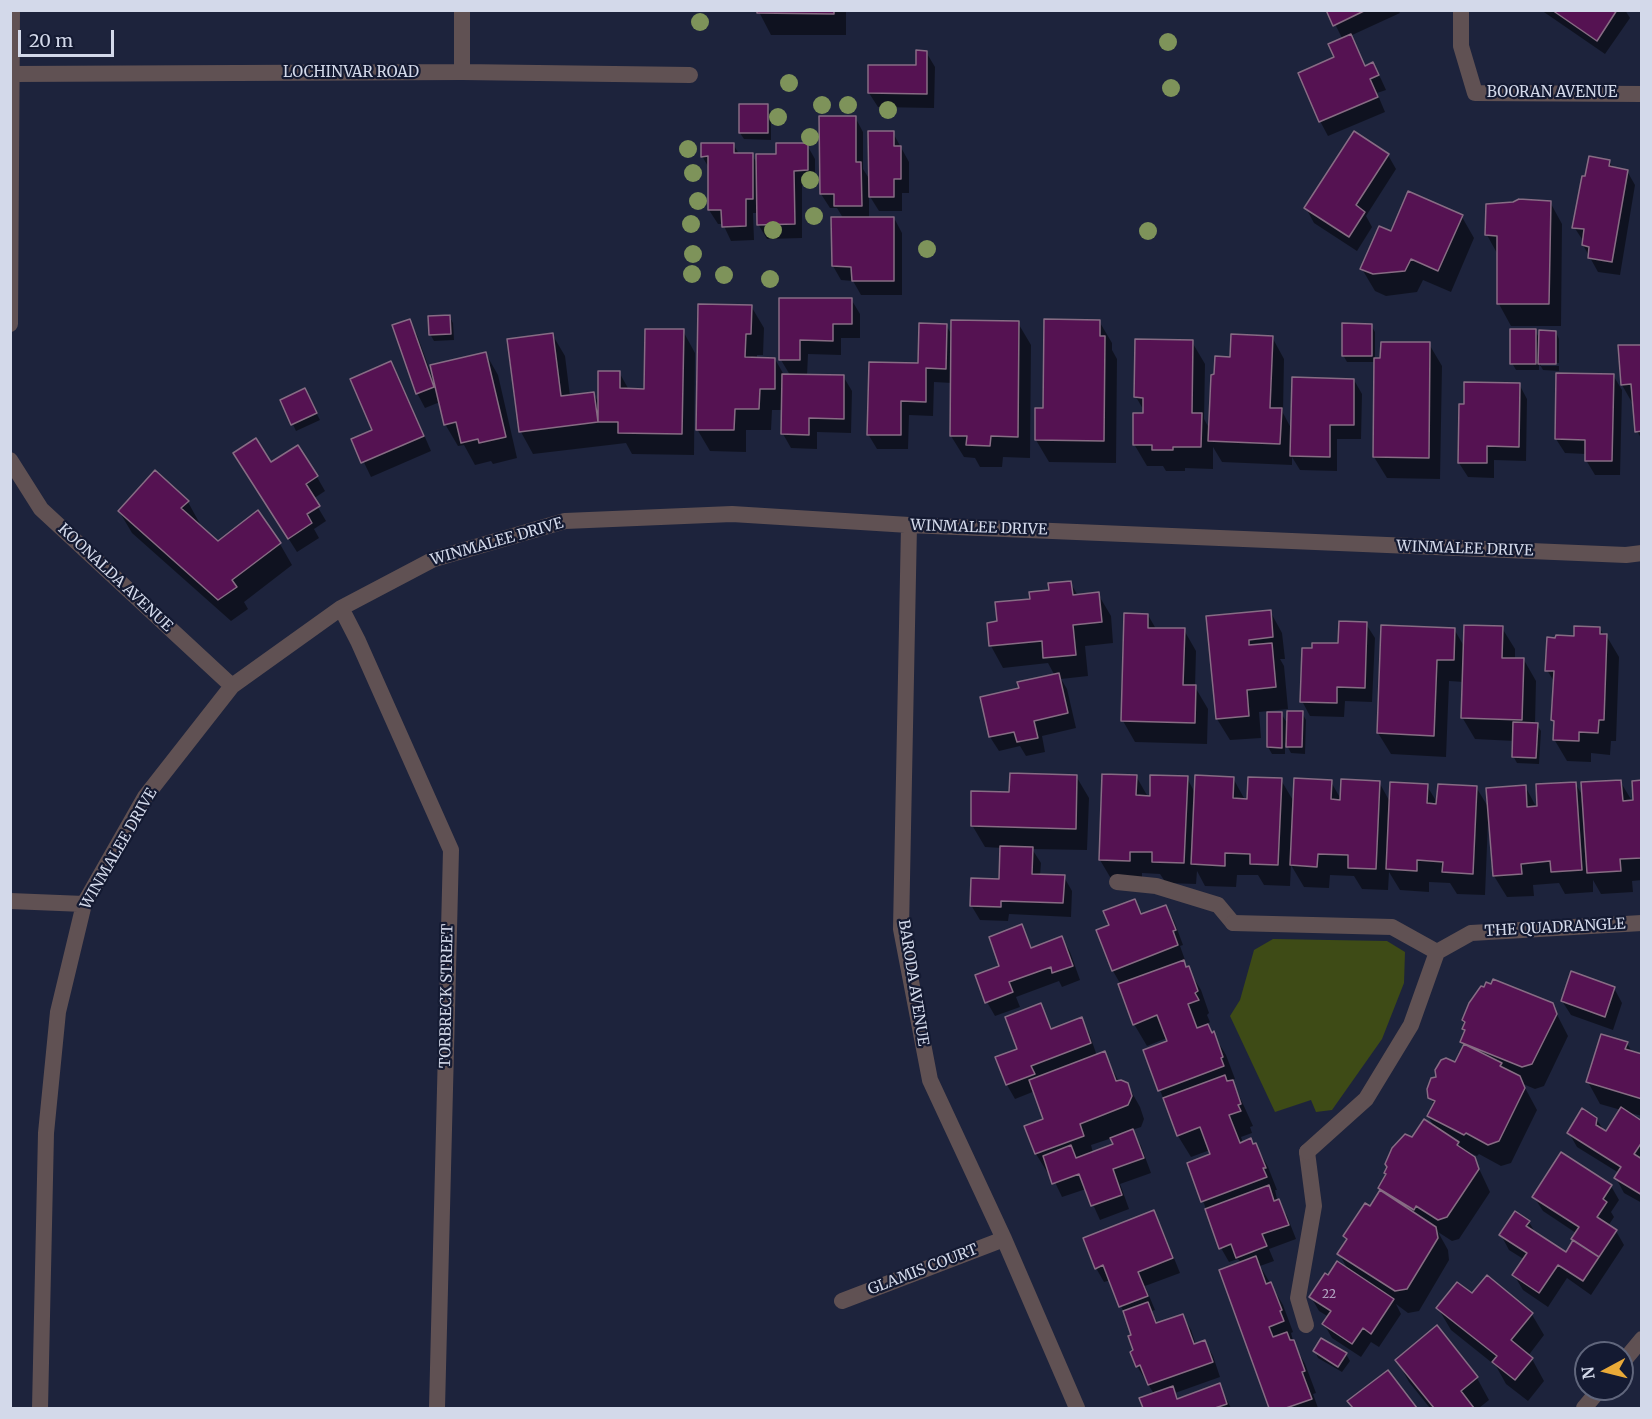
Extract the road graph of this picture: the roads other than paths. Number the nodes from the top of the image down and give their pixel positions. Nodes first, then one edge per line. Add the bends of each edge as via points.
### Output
1 (12, 10) edge
2 (462, 10) edge
3 (1461, 10) edge
4 (462, 72) junction
5 (13, 74) junction
6 (690, 75) dead end
7 (1641, 94) edge
8 (10, 324) edge
9 (10, 460) edge
10 (909, 525) junction
11 (1641, 553) edge
12 (341, 608) junction
13 (232, 686) junction
14 (1117, 882) dead end
15 (10, 901) edge
16 (84, 904) junction
17 (1641, 923) edge
18 (1437, 952) junction
19 (1004, 1239) junction
20 (842, 1301) dead end
21 (1306, 1325) dead end
22 (40, 1408) edge
23 (437, 1408) edge
24 (1077, 1408) edge

1 - 5 street
2 - 4 street
3 - 7 street, BOORAN AVENUE via 1461,46 1475,93
4 - 5 street, LOCHINVAR ROAD
4 - 6 street, LOCHINVAR ROAD
5 - 8 street
9 - 13 street, KOONALDA AVENUE via 41,509
10 - 11 street, WINMALEE DRIVE via 1614,555
10 - 12 street, WINMALEE DRIVE via 732,514 565,521 434,559
10 - 19 street, BARODA AVENUE via 901,929 930,1080
12 - 13 street, WINMALEE DRIVE
12 - 23 street, TORBRECK STREET via 451,850
13 - 16 street, WINMALEE DRIVE via 145,797
14 - 18 street via 1156,886 1218,905 1233,923 1392,927
15 - 16 street
16 - 22 street, WINMALEE DRIVE via 58,1012 46,1133
17 - 18 street, THE QUADRANGLE via 1472,933
18 - 21 street via 1411,1025 1366,1099 1306,1152 1314,1206 1298,1298
19 - 20 street, GLAMIS COURT
19 - 24 street, BARODA AVENUE

